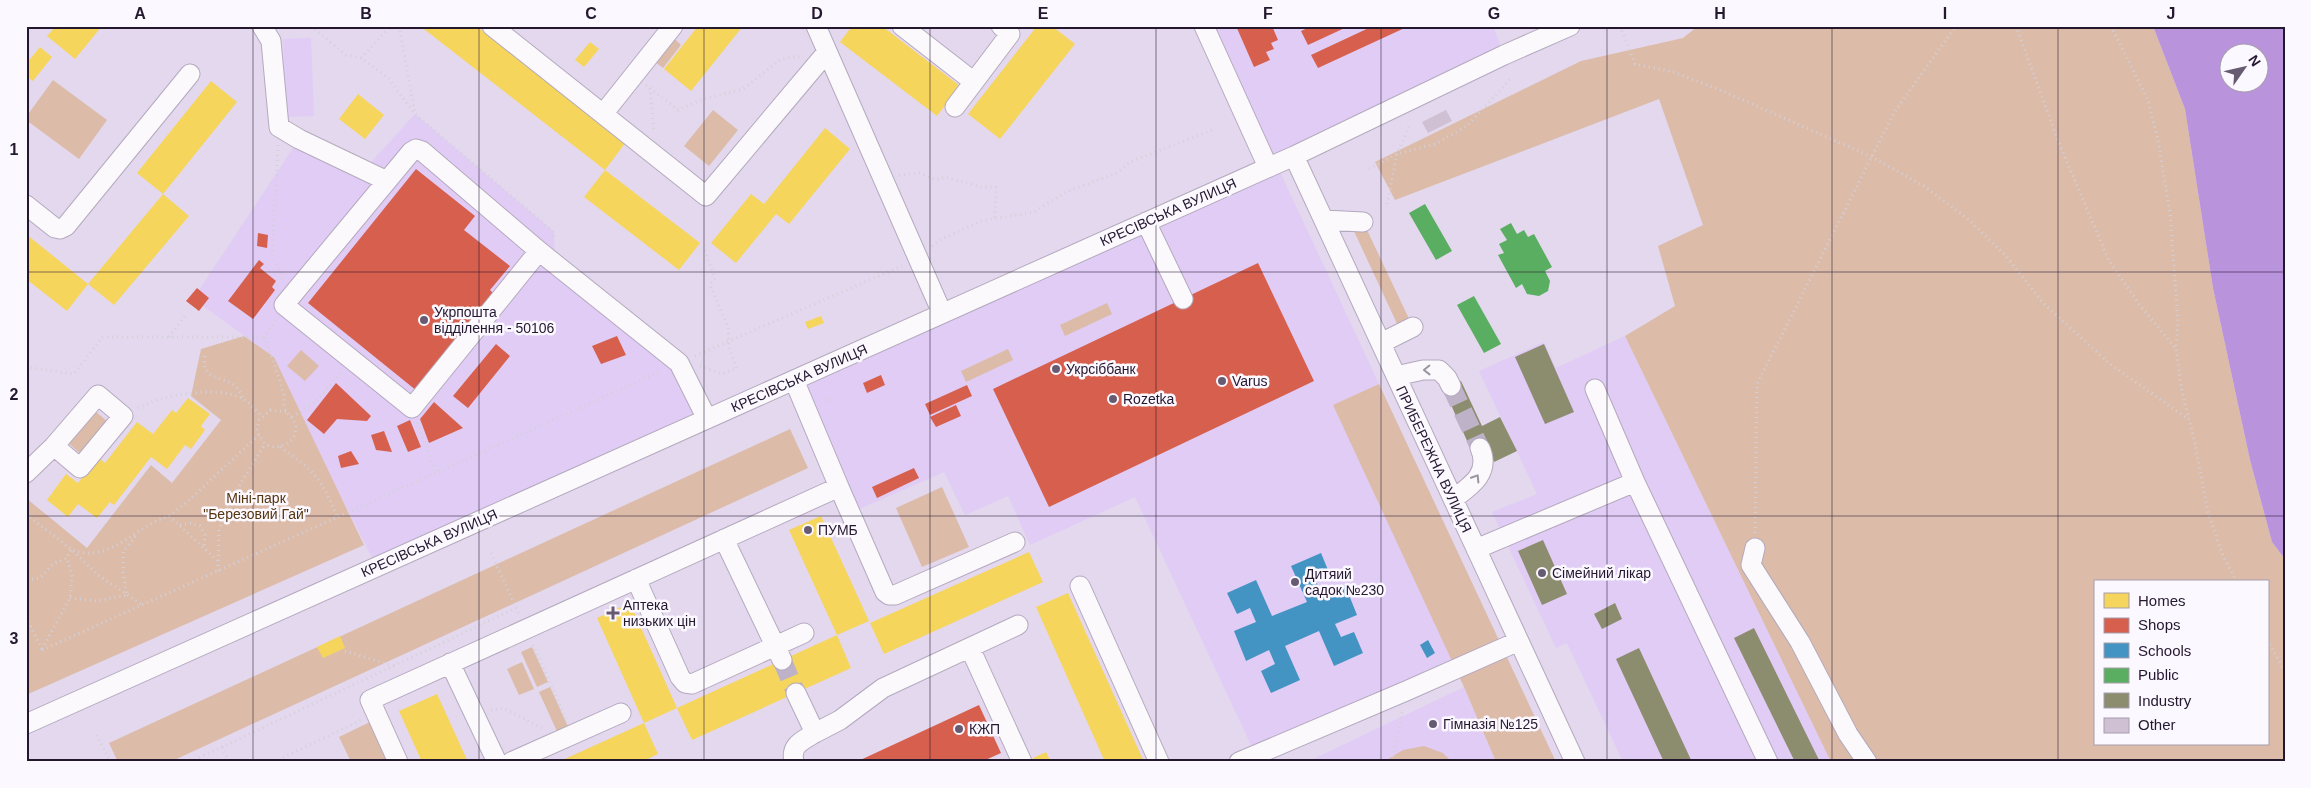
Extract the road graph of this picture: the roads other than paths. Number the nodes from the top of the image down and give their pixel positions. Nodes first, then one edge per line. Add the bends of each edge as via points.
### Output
1 (262, 26) edge
2 (492, 26) edge
3 (673, 26) edge
4 (902, 26) edge
5 (1001, 26) edge
6 (1204, 26) edge
7 (1570, 26) edge
8 (825, 36) edge
9 (190, 74) dead end
10 (974, 82) junction
11 (955, 107) dead end
12 (603, 114) junction
13 (1294, 156) junction
14 (1268, 167) junction
15 (387, 181) junction
16 (26, 205) edge
17 (1324, 220) junction
18 (1146, 222) junction
19 (1363, 222) dead end
20 (539, 251) junction
21 (1183, 299) dead end
22 (942, 313) junction
23 (1413, 327) dead end
24 (1381, 343) junction
25 (1396, 376) junction
26 (794, 380) junction
27 (1451, 386) tunnel mouth
28 (1595, 389) dead end
29 (707, 419) junction
30 (54, 446) junction
31 (1480, 448) tunnel mouth
32 (26, 473) edge
33 (1635, 482) junction
34 (839, 487) junction
35 (1453, 498) junction
36 (724, 539) junction
37 (1015, 542) dead end
38 (1755, 548) road end
39 (1476, 549) junction
40 (636, 579) junction
41 (1080, 586) dead end
42 (1018, 625) dead end
43 (804, 633) dead end
44 (1518, 640) junction
45 (970, 648) junction
46 (779, 653) junction
47 (450, 663) junction
48 (796, 693) tunnel mouth
49 (621, 713) dead end
50 (26, 724) edge
51 (815, 733) junction
52 (398, 762) edge
53 (497, 762) edge
54 (511, 762) edge
55 (794, 762) edge
56 (1022, 762) edge
57 (1159, 762) edge
58 (1239, 762) edge
59 (1575, 762) edge
60 (1768, 762) edge
61 (1867, 762) edge

1 - 15 street via 271,41 279,127 299,140
2 - 12 street
3 - 12 street
4 - 10 street
5 - 10 street via 1010,34
6 - 14 street
7 - 13 street, КРЕСІВСЬКА ВУЛИЦЯ
8 - 12 street via 706,196
8 - 22 street
9 - 16 street via 66,226 55,228
10 - 11 street
13 - 14 street, КРЕСІВСЬКА ВУЛИЦЯ
13 - 17 street, ПРИБЕРЕЖНА ВУЛИЦЯ
14 - 18 street, КРЕСІВСЬКА ВУЛИЦЯ
15 - 20 street via 411,152 416,149 422,151
15 - 20 street via 284,305 412,408
17 - 19 street
17 - 24 street, ПРИБЕРЕЖНА ВУЛИЦЯ
18 - 21 street
18 - 22 street, КРЕСІВСЬКА ВУЛИЦЯ
20 - 29 street via 682,362
22 - 26 street, КРЕСІВСЬКА ВУЛИЦЯ
23 - 24 street
24 - 25 street, ПРИБЕРЕЖНА ВУЛИЦЯ
27 -> 25 street via 1439,370
25 - 35 street, ПРИБЕРЕЖНА ВУЛИЦЯ
26 - 29 street, КРЕСІВСЬКА ВУЛИЦЯ
26 - 34 street
28 - 33 street
29 - 50 street, КРЕСІВСЬКА ВУЛИЦЯ
30 - 30 street via 80,468 123,416 98,395
30 - 32 street
35 -> 31 street via 1476,482 1483,455
33 - 39 street
33 - 60 street
34 - 36 street
34 - 37 street via 889,595
35 - 39 street, ПРИБЕРЕЖНА ВУЛИЦЯ
36 - 40 street
36 - 46 street
38 - 61 street via 1751,565 1800,642 1848,734
39 - 44 street, ПРИБЕРЕЖНА ВУЛИЦЯ
40 - 46 street via 685,683 692,684
40 - 47 street
41 - 57 street
42 - 45 street
43 - 46 street
44 - 58 street
44 - 59 street, ПРИБЕРЕЖНА ВУЛИЦЯ
45 - 51 street via 883,688 840,720
45 - 56 street
47 - 52 street via 370,700
47 - 53 street
48 - 51 street
49 - 54 street
51 - 55 street via 796,744

